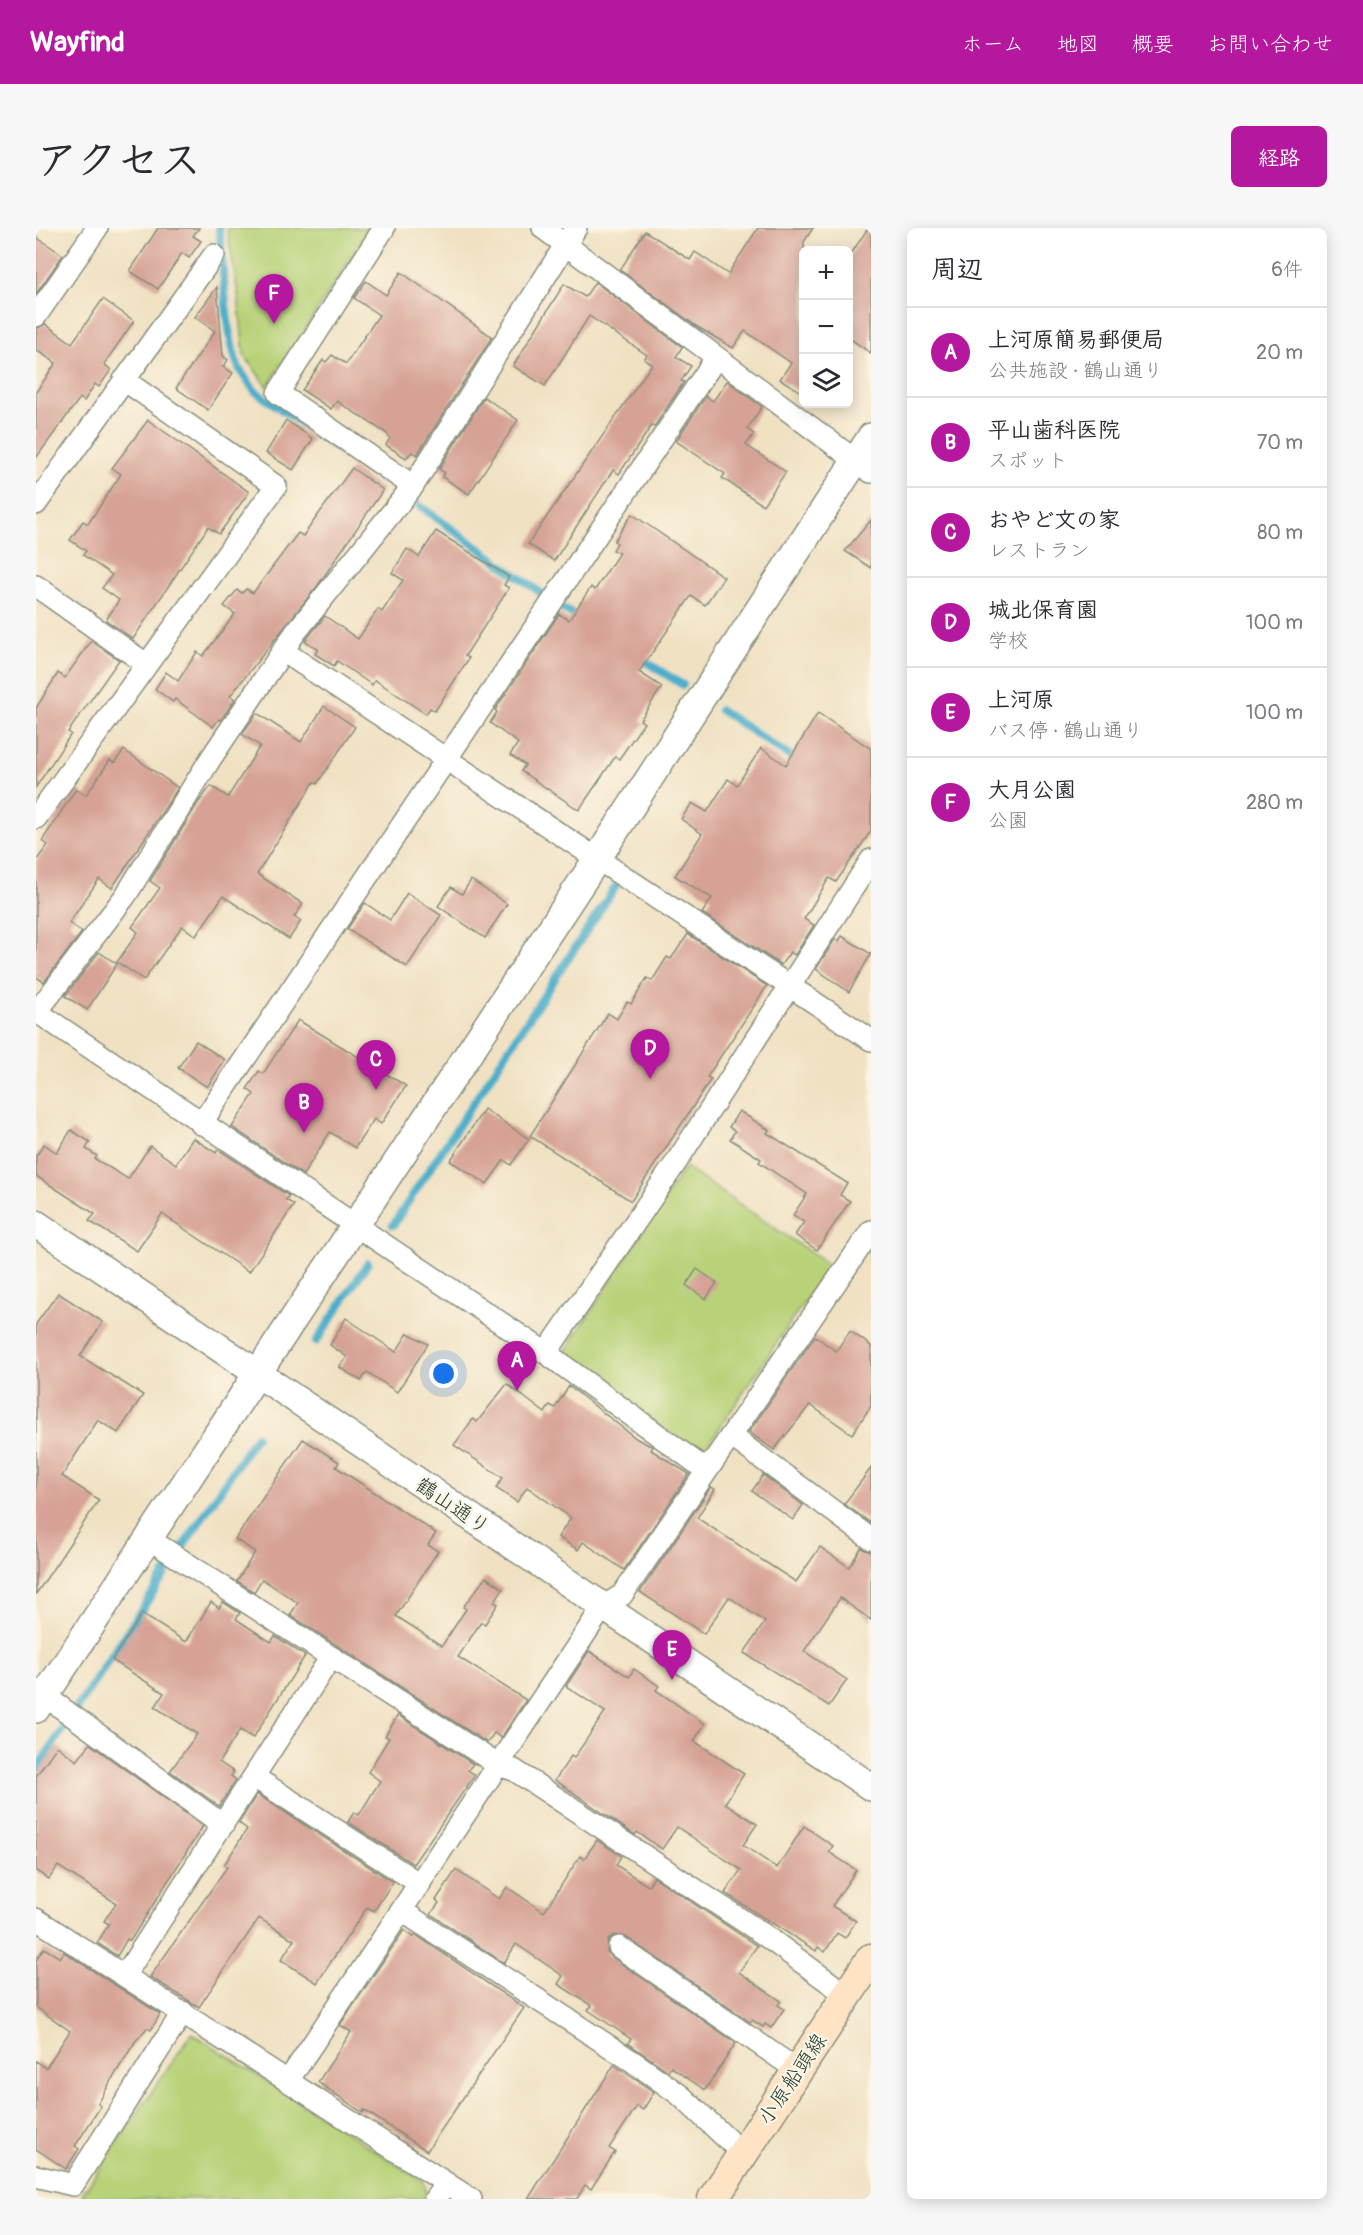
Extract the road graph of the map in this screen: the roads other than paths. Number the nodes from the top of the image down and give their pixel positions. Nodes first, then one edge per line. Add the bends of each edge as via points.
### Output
1 (97, 228) edge
2 (384, 228) edge
3 (543, 228) edge
4 (571, 237) edge
5 (214, 255) dead end
6 (36, 316) edge
7 (716, 358) junction
8 (124, 380) junction
9 (871, 437) edge
10 (863, 466) edge
11 (413, 486) junction
12 (36, 504) edge
13 (36, 586) edge
14 (283, 651) junction
15 (146, 664) junction
16 (445, 758) junction
17 (36, 818) edge
18 (597, 859) junction
19 (871, 861) edge
20 (789, 986) junction
21 (37, 1012) edge
22 (871, 1040) edge
23 (201, 1124) junction
24 (36, 1224) edge
25 (354, 1226) junction
26 (871, 1231) edge
27 (546, 1353) junction
28 (257, 1375) junction
29 (731, 1436) junction
30 (706, 1470) junction
31 (871, 1539) edge
32 (166, 1550) junction
33 (603, 1607) junction
34 (331, 1657) junction
35 (40, 1703) edge
36 (498, 1765) junction
37 (254, 1777) junction
38 (871, 1787) edge
39 (223, 1825) junction
40 (420, 1884) junction
41 (402, 1911) junction
42 (36, 1919) edge
43 (619, 1947) dead end
44 (871, 1959) edge
45 (125, 1975) junction
46 (848, 1996) junction
47 (183, 2012) junction
48 (798, 2070) junction
49 (288, 2081) junction
50 (743, 2154) junction
51 (36, 2176) edge
52 (441, 2191) edge
53 (471, 2199) edge
54 (714, 2199) edge

1 - 6 street
2 - 11 street via 278,393
3 - 4 street
4 - 7 street
4 - 11 street
5 - 8 street
7 - 10 street
7 - 16 street
8 - 12 street
8 - 15 street via 276,486
9 - 10 street
10 - 18 street
11 - 14 street
13 - 15 street
14 - 16 street
14 - 21 street via 126,895
15 - 17 street
16 - 18 street
16 - 23 street
18 - 20 street
18 - 25 street
19 - 20 street
20 - 22 street
20 - 27 street via 677,1161
21 - 23 street
23 - 25 street
24 - 28 street, 鶴山通り
25 - 27 street
25 - 28 street
26 - 29 street
27 - 30 street
28 - 32 street
28 - 33 street, 鶴山通り
29 - 30 street
29 - 31 street
30 - 33 street via 622,1595
32 - 34 street
32 - 35 street
33 - 36 street
33 - 38 street, 鶴山通り
34 - 36 street
34 - 37 street
35 - 39 street via 72,1715
36 - 40 street
36 - 46 street via 514,1770 763,1934
37 - 39 street
37 - 40 street
39 - 45 street
40 - 41 street
41 - 49 street
41 - 50 street via 638,2065 680,2095
42 - 45 street
43 - 48 street
44 - 46 main road, 小原船頭線
45 - 47 street
46 - 48 main road, 小原船頭線
47 - 49 street
47 - 51 street via 73,2185
48 - 50 main road, 小原船頭線
49 - 52 street
50 - 54 main road, 小原船頭線
52 - 53 street

